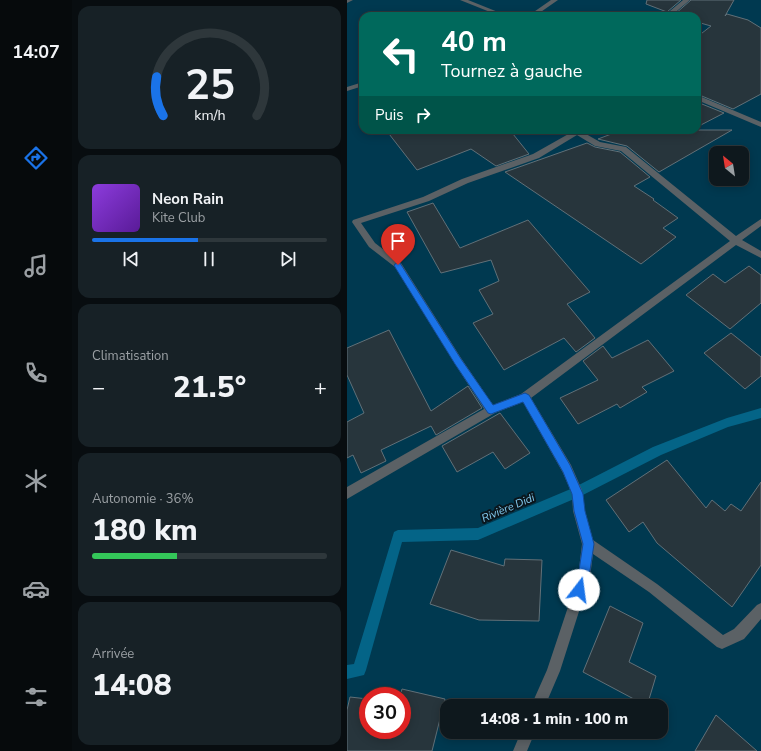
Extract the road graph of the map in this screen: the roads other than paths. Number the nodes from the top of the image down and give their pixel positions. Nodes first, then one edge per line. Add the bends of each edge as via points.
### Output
1 (350, 0) edge
2 (463, 0) edge
3 (555, 0) edge
4 (687, 0) edge
5 (347, 1) edge
6 (494, 12) edge
7 (537, 12) edge
8 (672, 12) edge
9 (359, 85) edge
10 (347, 89) edge
11 (701, 99) edge
12 (761, 125) edge
13 (570, 134) edge
14 (580, 134) edge
15 (761, 222) edge
16 (735, 240) junction
17 (761, 255) edge
18 (525, 397) junction
19 (491, 410) junction
20 (347, 493) edge
21 (588, 544) junction
22 (761, 608) edge
23 (541, 699) edge
24 (525, 739) edge
25 (520, 751) edge

1 - 5 street
2 - 6 street
3 - 7 street
4 - 8 street
9 - 10 street
11 - 12 street
13 - 19 street via 536,156 465,181 425,199 356,222 372,244 398,265
14 - 16 street via 598,144 623,149
15 - 16 street
16 - 17 street
16 - 18 street
18 - 19 street
18 - 21 street via 567,469 577,494
19 - 20 street
21 - 22 street via 653,588 722,642 739,634
21 - 23 street via 583,577 553,671
24 - 25 street

